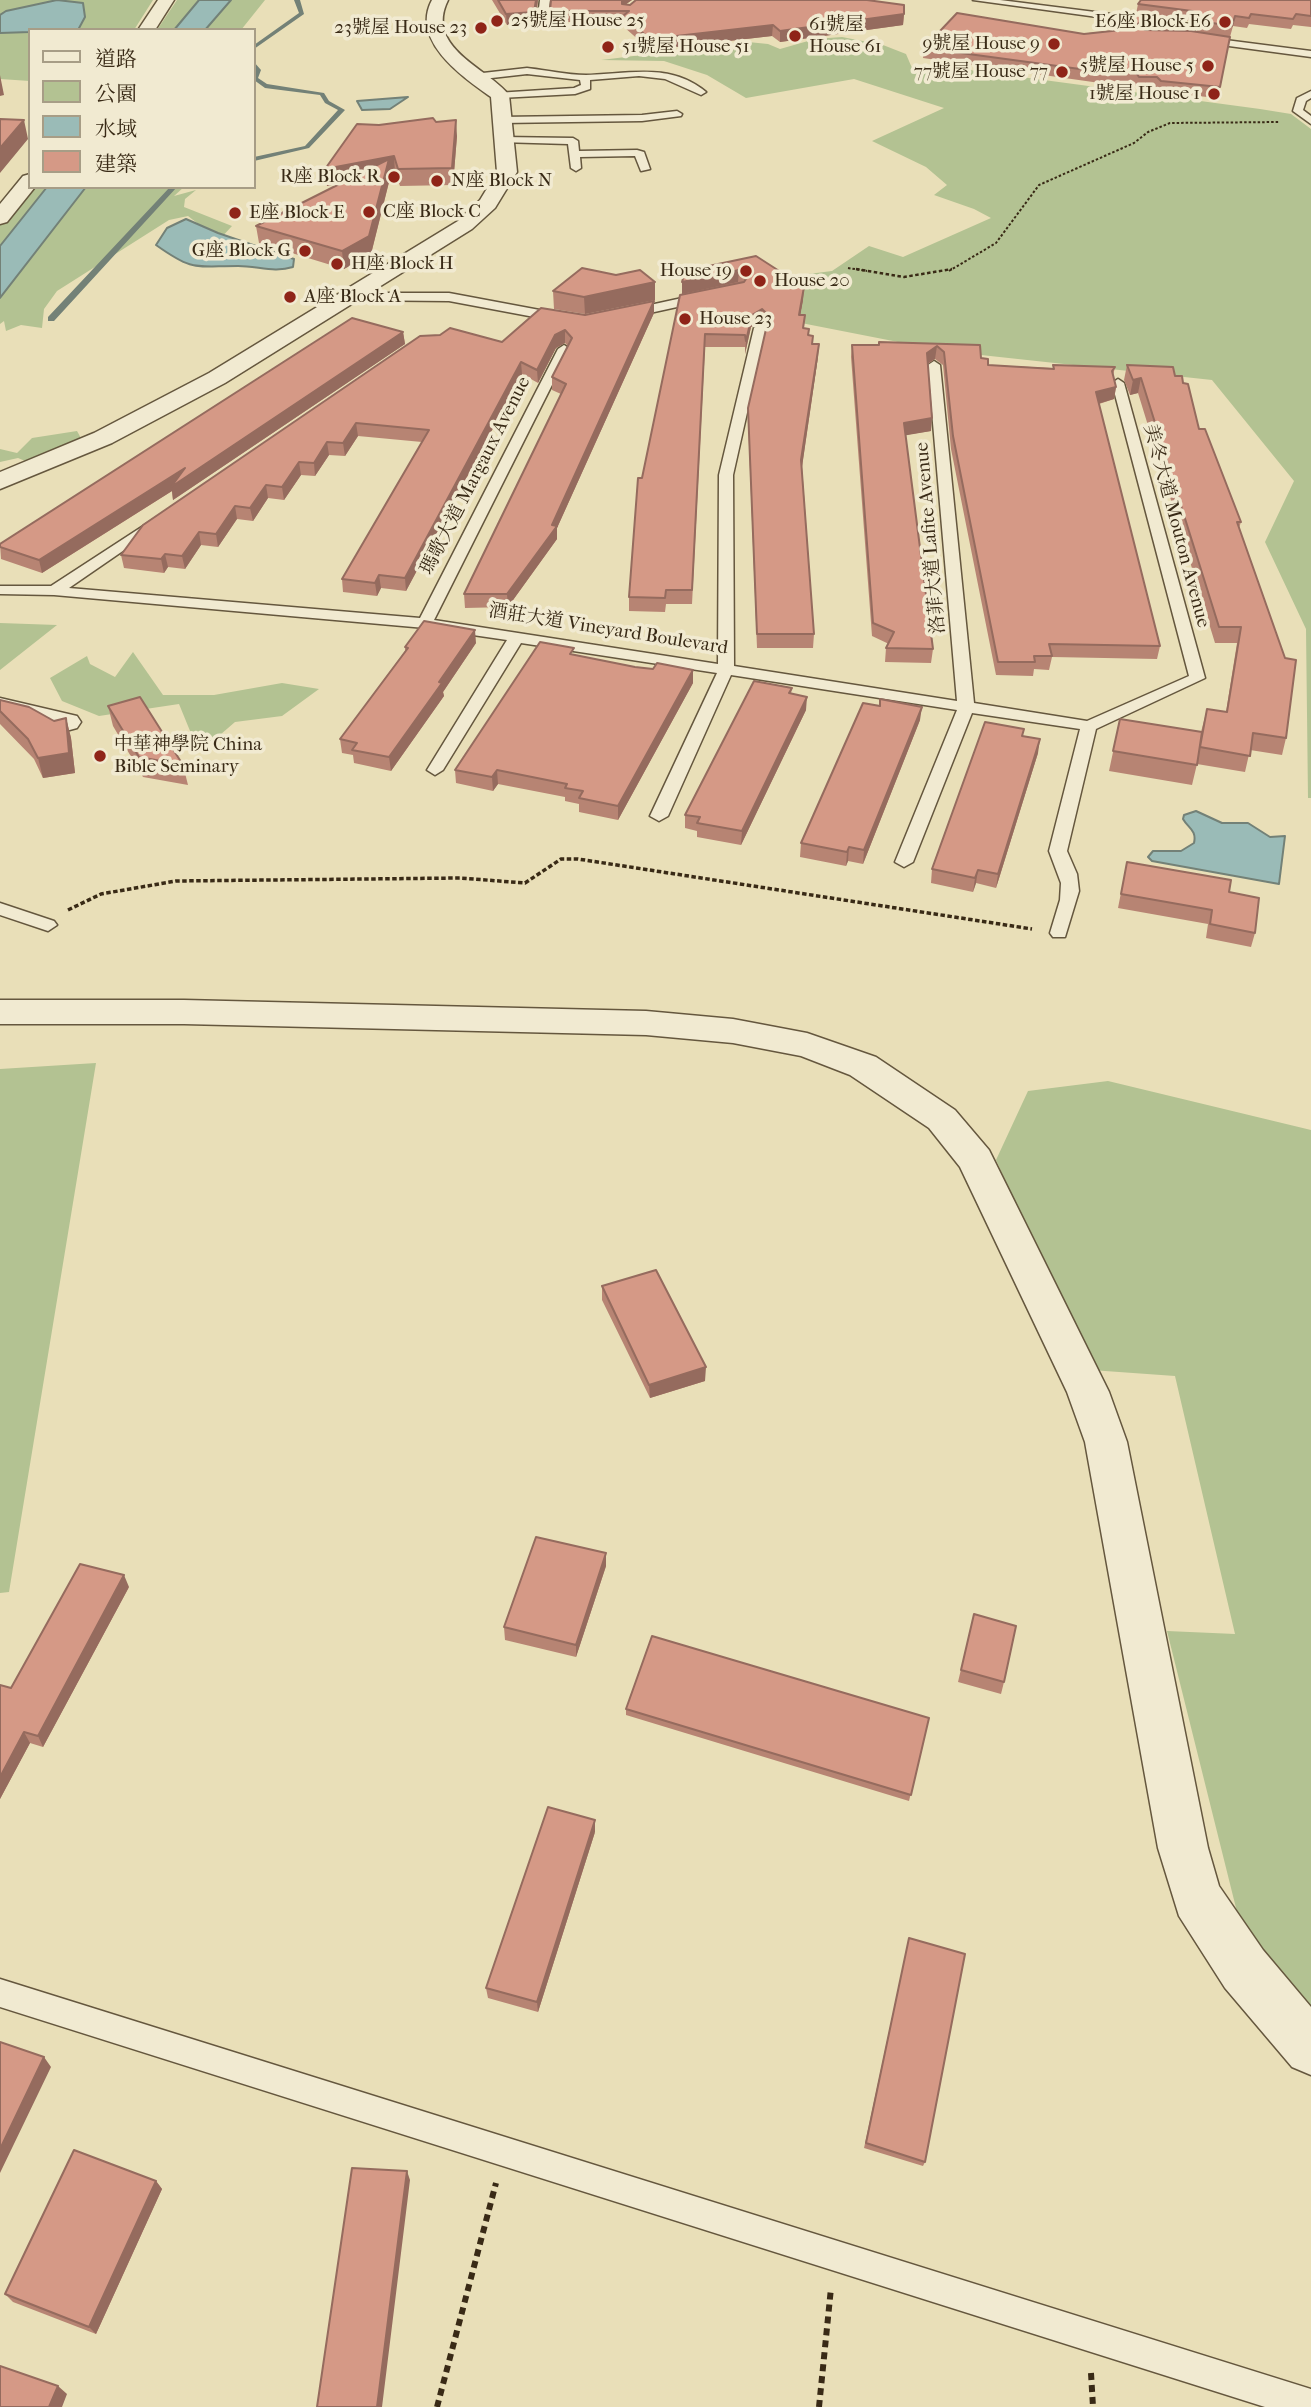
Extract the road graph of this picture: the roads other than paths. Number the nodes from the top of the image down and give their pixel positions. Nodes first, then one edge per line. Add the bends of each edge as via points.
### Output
1 (166, 0) edge
2 (440, 0) edge
3 (545, 0) edge
4 (978, 0) edge
5 (542, 25) dead end
6 (147, 28) edge
7 (1204, 28) edge
8 (1190, 32) junction
9 (1152, 36) edge
10 (1311, 54) edge
11 (474, 77) junction
12 (585, 78) junction
13 (701, 92) dead end
14 (1311, 94) edge
15 (500, 95) junction
16 (677, 114) dead end
17 (1309, 120) edge
18 (502, 130) junction
19 (598, 153) junction
20 (575, 154) junction
21 (576, 168) dead end
22 (645, 169) dead end
23 (602, 170) dead end
24 (28, 183) edge
25 (0, 218) edge
26 (714, 295) edge
27 (348, 298) junction
28 (612, 317) edge
29 (576, 320) edge
30 (760, 328) edge
31 (564, 349) edge
32 (934, 365) edge
33 (1118, 383) edge
34 (0, 481) edge
35 (168, 513) edge
36 (0, 590) edge
37 (54, 591) junction
38 (425, 623) junction
39 (517, 637) junction
40 (726, 670) junction
41 (0, 707) edge
42 (966, 708) junction
43 (66, 722) edge
44 (1090, 726) junction
45 (435, 770) dead end
46 (659, 816) dead end
47 (904, 862) dead end
48 (0, 909) edge
49 (45, 924) road end
50 (1059, 933) road end
51 (0, 1012) edge
52 (0, 1993) edge
53 (1311, 2048) edge
54 (1311, 2405) edge

1 - 6 street
2 - 11 street via 435,17 444,50
3 - 5 lane
4 - 8 lane
7 - 8 lane
8 - 9 lane
8 - 10 lane
11 - 12 lane via 527,71
11 - 15 street
12 - 13 lane via 639,73 667,76
12 - 15 lane via 586,87 575,91
14 - 17 lane via 1301,100 1298,111
15 - 18 street
16 - 18 lane
18 - 20 lane via 570,141
18 - 27 street via 507,172 483,209
19 - 20 lane
19 - 22 lane via 640,154
19 - 23 lane
20 - 21 lane
24 - 25 street
26 - 28 lane
27 - 29 lane via 449,297
27 - 34 street via 217,378 103,438
30 - 40 lane via 726,475
31 - 38 lane, 瑪歌大道 Margaux Avenue
32 - 42 lane, 洛菲大道 Lafite Avenue
33 - 44 lane, 美冬大道 Mouton Avenue via 1197,678
35 - 37 lane
36 - 37 lane, 酒莊大道 Vineyard Boulevard
37 - 38 lane, 酒莊大道 Vineyard Boulevard
38 - 39 lane, 酒莊大道 Vineyard Boulevard
39 - 40 lane, 酒莊大道 Vineyard Boulevard
39 - 45 lane
40 - 42 lane, 酒莊大道 Vineyard Boulevard
40 - 46 lane
41 - 43 street
42 - 44 lane, 酒莊大道 Vineyard Boulevard
42 - 47 lane
44 - 50 lane via 1058,851 1072,883
48 - 49 lane
51 - 53 street via 605,1022 733,1031 807,1045 863,1066 942,1119 976,1160 1088,1392 1106,1442 1183,1848 1197,1898 1244,1969
52 - 54 lane

